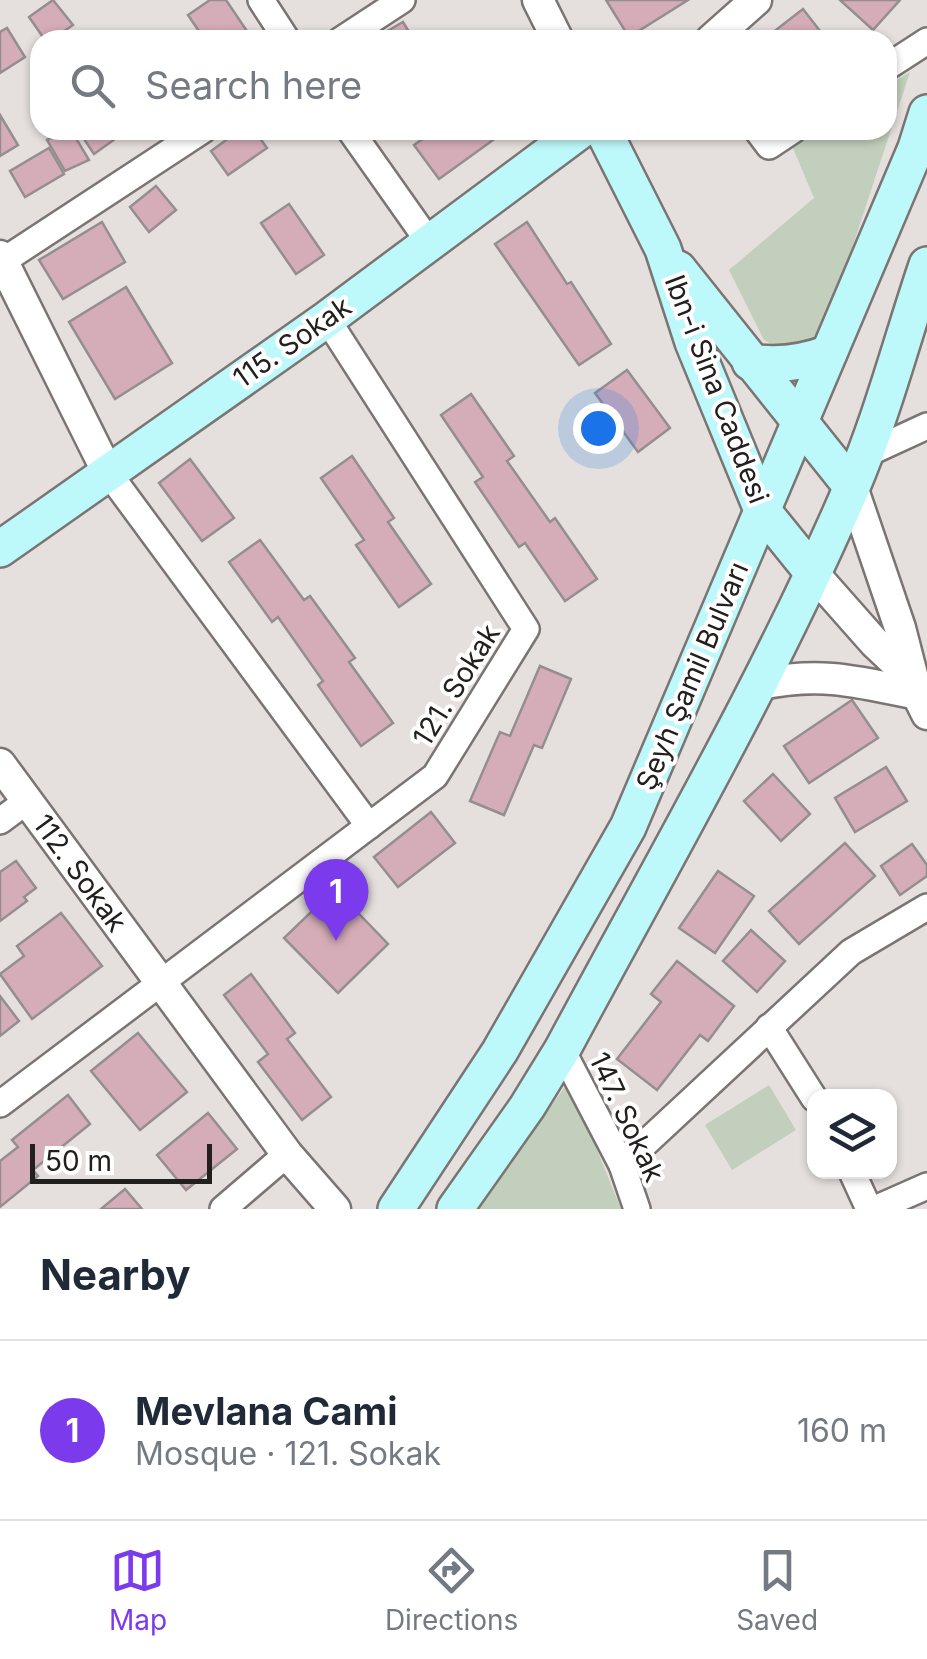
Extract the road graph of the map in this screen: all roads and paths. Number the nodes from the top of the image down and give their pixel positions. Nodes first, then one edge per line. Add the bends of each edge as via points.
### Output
1 (261, 0) edge
2 (402, 0) edge
3 (538, 0) edge
4 (756, 0) edge
5 (280, 30) edge
6 (356, 30) edge
7 (553, 30) edge
8 (722, 30) edge
9 (927, 41) edge
10 (897, 60) edge
11 (927, 113) edge
12 (187, 140) edge
13 (357, 140) edge
14 (568, 140) edge
15 (608, 140) edge
16 (429, 242) junction
17 (663, 250) junction
18 (1, 258) edge
19 (927, 265) edge
20 (327, 319) junction
21 (829, 353) junction
22 (750, 362) junction
23 (801, 422) junction
24 (927, 426) edge
25 (107, 471) junction
26 (858, 471) junction
27 (762, 510) junction
28 (0, 549) edge
29 (813, 573) junction
30 (757, 685) junction
31 (921, 700) edge
32 (0, 764) edge
33 (27, 801) junction
34 (0, 821) edge
35 (369, 826) junction
36 (927, 907) edge
37 (159, 982) junction
38 (770, 1026) junction
39 (562, 1050) junction
40 (808, 1089) edge
41 (0, 1104) edge
42 (286, 1154) junction
43 (622, 1165) junction
44 (856, 1179) edge
45 (927, 1186) edge
46 (223, 1209) edge
47 (336, 1209) edge
48 (396, 1209) edge
49 (456, 1209) edge
50 (636, 1209) edge
51 (872, 1209) edge

1 - 5 street
2 - 6 street
3 - 7 street
4 - 8 street
9 - 10 street
11 - 21 main road, Şeyh Şamil Bulvarı
12 - 18 street
13 - 16 street
14 - 16 main road, 115. Sokak
15 - 17 main road, Ibn-i Sina Caddesi
16 - 20 main road, 115. Sokak
17 - 22 main road, Ibn-i Sina Caddesi
17 - 27 main road, Ibn-i Sina Caddesi
18 - 25 street
19 - 26 main road, Şeyh Şamil Bulvarı
20 - 25 main road, 115. Sokak
20 - 35 street, 121. Sokak via 526,629 435,776
21 - 22 main road via 808,361
21 - 23 main road, Şeyh Şamil Bulvarı
22 - 23 main road, Ibn-i Sina Caddesi
23 - 26 main road, Ibn-i Sina Caddesi
23 - 27 main road, Şeyh Şamil Bulvarı
24 - 26 street
25 - 28 main road, 115. Sokak
25 - 35 street
26 - 29 main road, Şeyh Şamil Bulvarı
26 - 31 street
27 - 29 main road, Ibn-i Sina Caddesi
27 - 48 main road, Şeyh Şamil Bulvarı via 628,827 500,1051
29 - 30 main road, Şeyh Şamil Bulvarı
29 - 31 street
30 - 31 street via 823,676
30 - 39 main road, Şeyh Şamil Bulvarı
32 - 33 street, 112. Sokak
33 - 34 street
33 - 37 street, 112. Sokak
35 - 37 street, 121. Sokak
36 - 38 street via 851,952
37 - 41 street, 121. Sokak
37 - 42 street, 112. Sokak
38 - 40 street
38 - 43 street
39 - 43 street, 147. Sokak
39 - 49 main road, Şeyh Şamil Bulvarı
42 - 46 street
42 - 47 street, 112. Sokak
43 - 50 street, 147. Sokak
44 - 51 street
45 - 51 street

